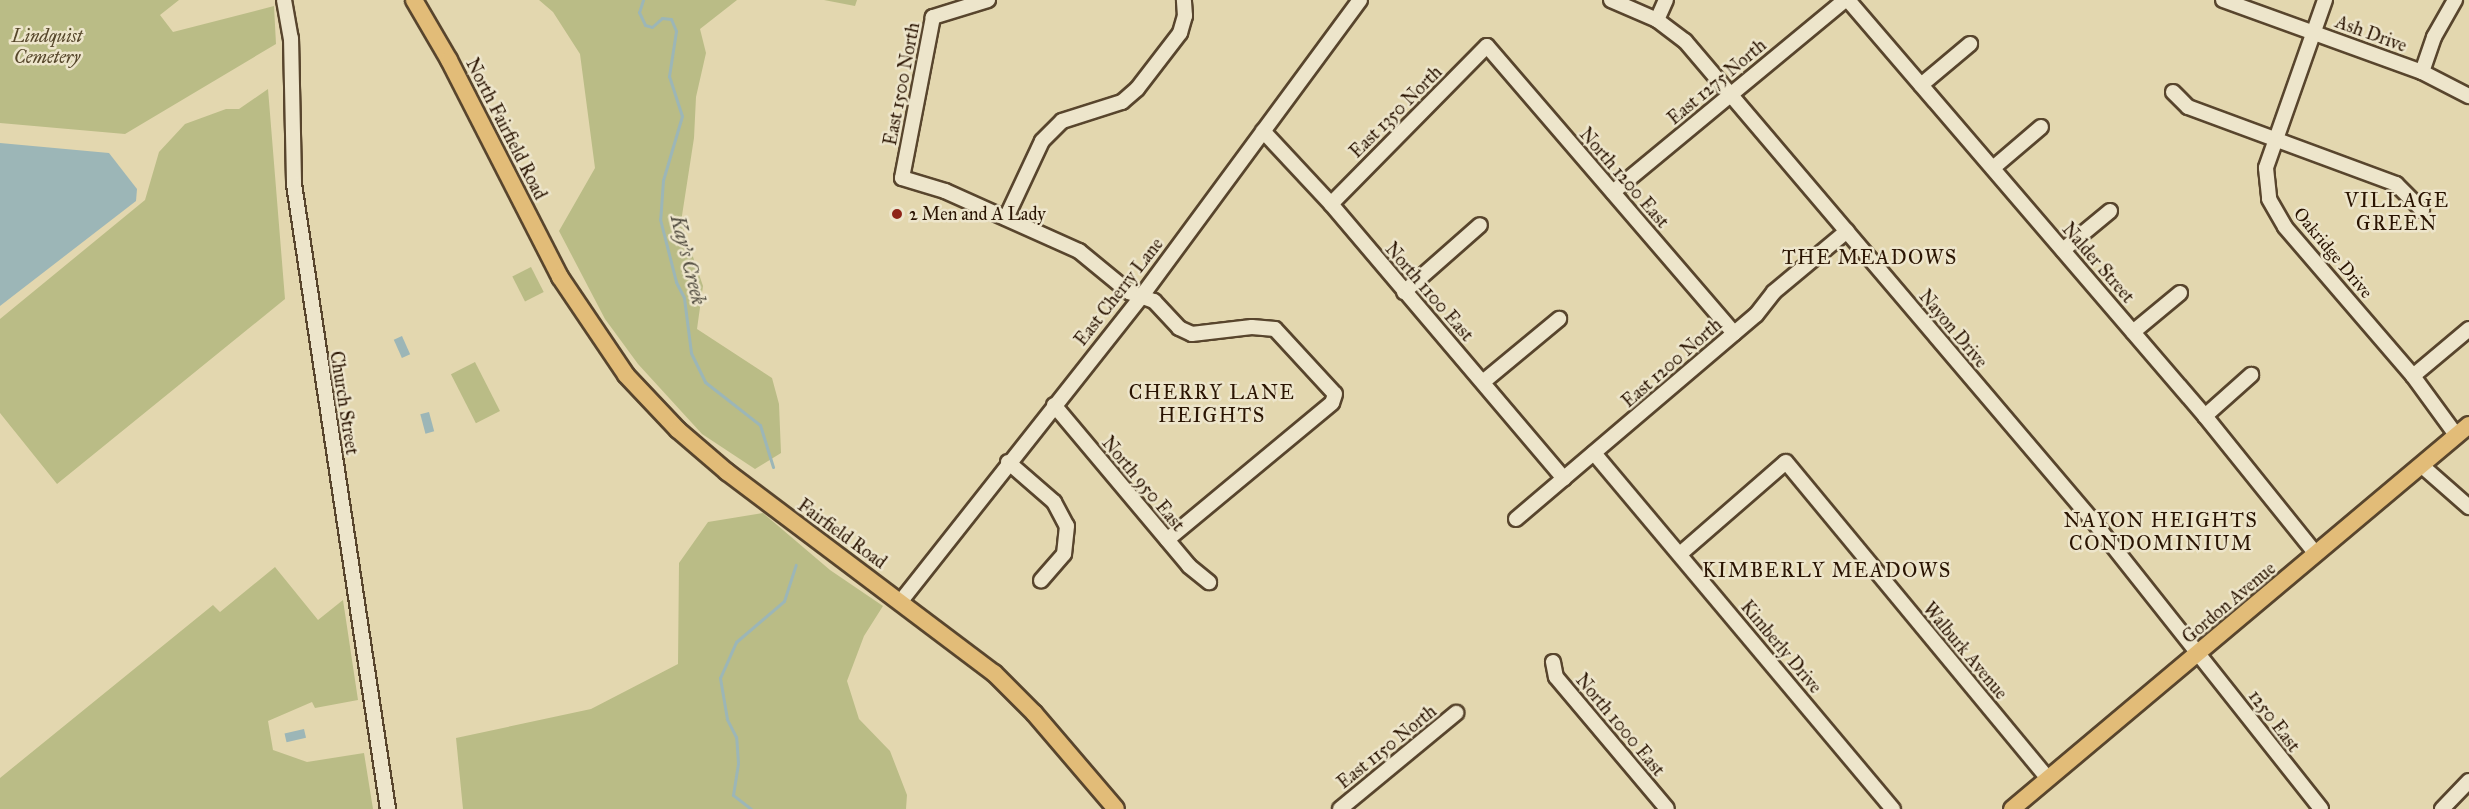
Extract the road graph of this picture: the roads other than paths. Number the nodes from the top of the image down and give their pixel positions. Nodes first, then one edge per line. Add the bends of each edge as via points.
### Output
1 (284, 0) edge
2 (414, 0) edge
3 (988, 0) edge
4 (1184, 0) edge
5 (1360, 0) edge
6 (1611, 0) edge
7 (1666, 0) edge
8 (1846, 0) edge
9 (2223, 0) edge
10 (2325, 0) edge
11 (2456, 0) edge
12 (1657, 20) junction
13 (2313, 32) junction
14 (1970, 44) dead end
15 (1487, 46) joint
16 (2422, 72) junction
17 (1921, 85) junction
18 (2173, 92) dead end
19 (1731, 95) junction
20 (2469, 96) edge
21 (2041, 127) dead end
22 (1263, 131) junction
23 (2276, 140) junction
24 (1993, 168) junction
25 (1613, 192) junction
26 (1331, 204) junction
27 (2422, 210) dead end
28 (2110, 211) dead end
29 (1006, 218) junction
30 (1480, 225) dead end
31 (1847, 231) junction
32 (2063, 250) junction
33 (560, 277) joint
34 (1404, 292) junction
35 (2180, 293) dead end
36 (1141, 297) junction
37 (1559, 319) dead end
38 (2469, 329) edge
39 (2133, 332) junction
40 (1734, 333) junction
41 (2251, 375) dead end
42 (2414, 376) junction
43 (1483, 382) junction
44 (1054, 405) junction
45 (2205, 416) junction
46 (2463, 430) edge
47 (1594, 453) junction
48 (1008, 462) junction
49 (2421, 465) junction
50 (1564, 479) junction
51 (2469, 507) edge
52 (1516, 519) dead end
53 (1167, 540) junction
54 (1680, 554) junction
55 (2316, 554) junction
56 (1041, 579) dead end
57 (1209, 582) dead end
58 (901, 601) junction
59 (2199, 653) junction
60 (1553, 662) dead end
61 (1456, 713) dead end
62 (2048, 779) junction
63 (2469, 781) edge
64 (388, 809) edge
65 (1116, 809) edge
66 (1340, 809) edge
67 (1667, 809) edge
68 (1893, 809) edge
69 (2012, 809) edge
70 (2321, 809) edge
71 (2442, 809) edge

1 - 64 street, Church Street via 291,38 294,184
2 - 33 main road, North Fairfield Road
3 - 29 street, East 1500 North via 933,17 902,178 945,190
4 - 29 street via 1180,33 1137,89 1122,102 1062,121 1042,141
5 - 22 street, East Cherry Lane
6 - 12 street, Nayon Drive
7 - 12 street
8 - 17 street, Nalder Street
8 - 19 street, East 1275 North
9 - 13 street, Ash Drive
10 - 13 street, Oakridge Drive
11 - 16 street via 2434,37
12 - 19 street, Nayon Drive via 1685,41
13 - 16 street, Ash Drive
13 - 23 street, Oakridge Drive
14 - 17 street
15 - 25 street, North 1200 East
15 - 26 street, East 1350 North
16 - 20 street, Ash Drive
17 - 24 street, Nalder Street
18 - 23 street via 2188,107
19 - 25 street, East 1275 North
19 - 31 street, Nayon Drive
21 - 24 street
22 - 26 street, North 1100 East
22 - 36 street, East Cherry Lane
23 - 27 street via 2396,184
23 - 42 street, Oakridge Drive via 2266,168 2269,199 2285,227
24 - 32 street, Nalder Street
25 - 40 street, North 1200 East
26 - 34 street, North 1100 East
28 - 32 street
29 - 36 street via 1079,251 1129,292
30 - 34 street
31 - 40 street, East 1200 North via 1774,292
31 - 59 street, Nayon Drive
32 - 39 street, Nalder Street
33 - 58 main road, Fairfield Road via 626,375 678,430 777,512
34 - 43 street, North 1100 East
35 - 39 street
36 - 44 street, East Cherry Lane
36 - 53 street via 1154,301 1179,328 1192,334 1252,327 1275,329 1335,394 1332,403
37 - 43 street
38 - 42 street
39 - 45 street, Nalder Street
40 - 47 street, East 1200 North
41 - 45 street
42 - 46 street, Oakridge Drive
43 - 50 street, North 1100 East
44 - 48 street, East Cherry Lane
44 - 53 street, North 950 East
45 - 55 street, Nalder Street
46 - 49 main road, Gordon Avenue
47 - 50 street, East 1200 North
47 - 54 street, Kimberly Drive
48 - 56 street via 1054,502 1067,526 1064,554
48 - 58 street, East Cherry Lane
49 - 51 street
49 - 55 main road, Gordon Avenue
50 - 52 street, East 1200 North
53 - 57 street, North 950 East
54 - 62 street, Walburk Avenue via 1786,462
54 - 68 street, Kimberly Drive
55 - 59 main road, Gordon Avenue
58 - 65 main road, Fairfield Road via 974,656 1021,699
59 - 62 main road, Gordon Avenue
59 - 70 street, 1250 East via 2226,684 2251,725
60 - 67 street, North 1000 East via 1556,677
61 - 66 street, East 1150 North
62 - 69 main road, Gordon Avenue
63 - 71 street

